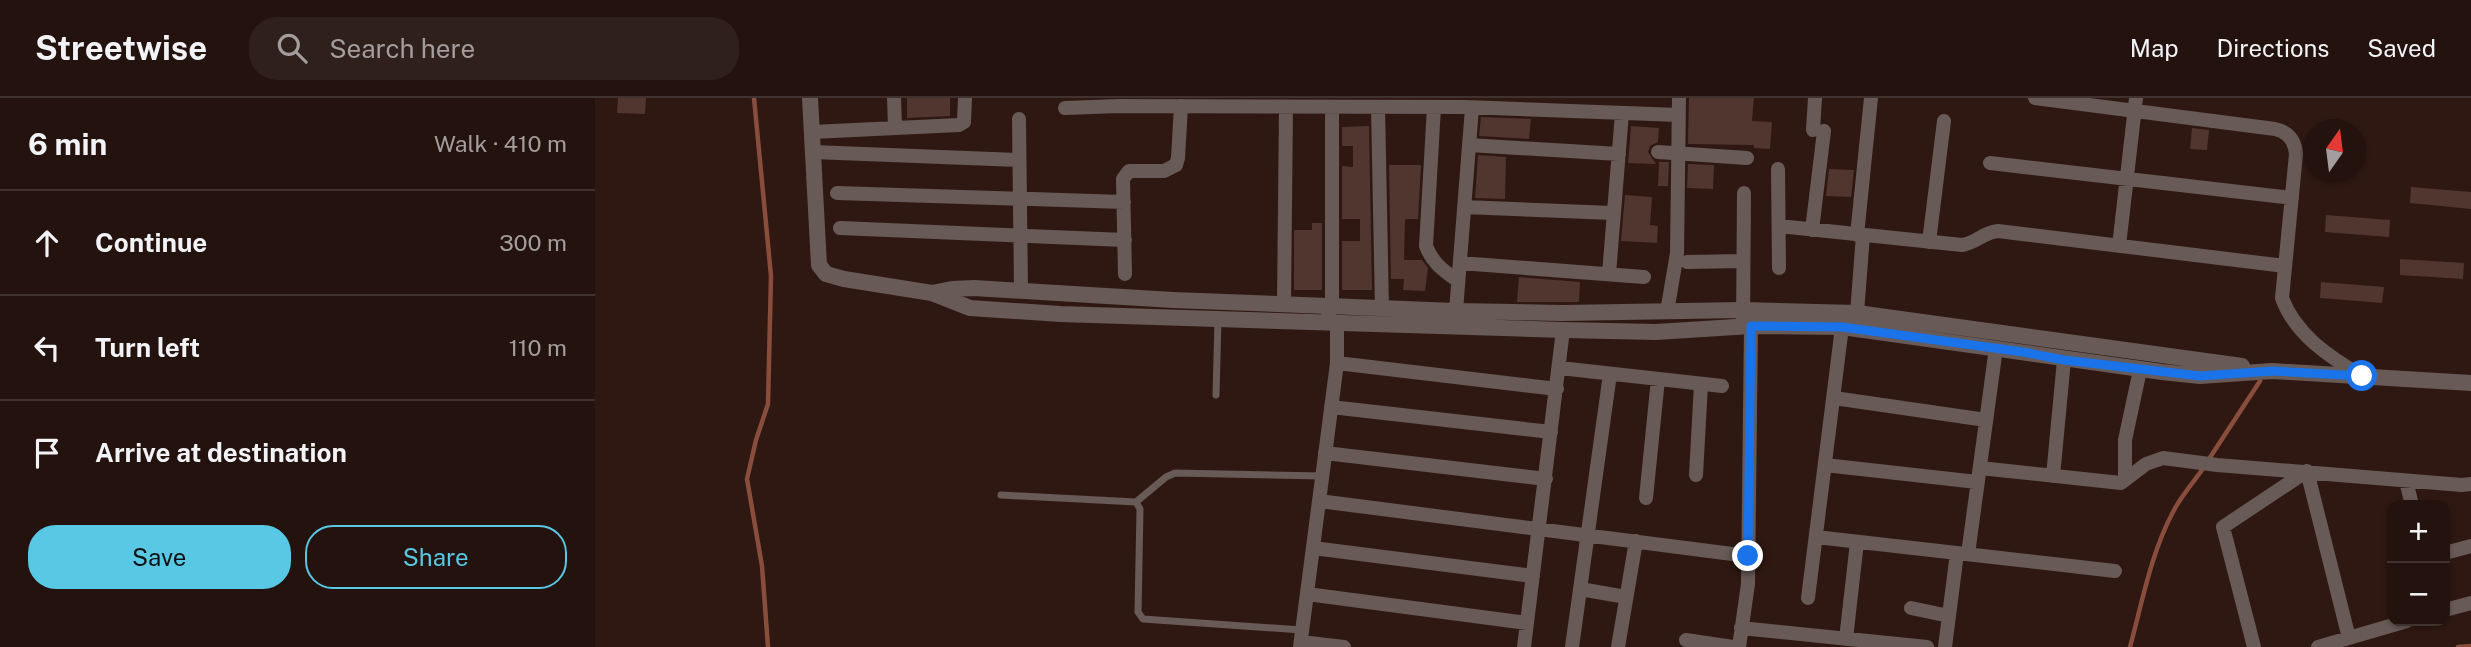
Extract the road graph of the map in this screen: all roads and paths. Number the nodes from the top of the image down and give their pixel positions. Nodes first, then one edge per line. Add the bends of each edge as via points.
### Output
1 (810, 98) edge
2 (894, 98) edge
3 (965, 98) edge
4 (1679, 98) edge
5 (1815, 98) edge
6 (1871, 98) edge
7 (2035, 98) edge
8 (1120, 102) edge
9 (1186, 104) edge
10 (1324, 104) edge
11 (1385, 104) edge
12 (1467, 104) edge
13 (2136, 105) edge
14 (1286, 107) junction
15 (1434, 107) junction
16 (1066, 108) dead end
17 (1622, 113) junction
18 (1679, 115) junction
19 (1019, 119) dead end
20 (1944, 121) dead end
21 (895, 127) junction
22 (812, 132) junction
23 (1469, 145) junction
24 (813, 152) junction
25 (1658, 152) dead end
26 (1678, 153) junction
27 (1619, 154) junction
28 (1747, 158) dead end
29 (1019, 160) junction
30 (1990, 163) dead end
31 (1778, 169) dead end
32 (2127, 179) junction
33 (1744, 192) dead end
34 (837, 193) dead end
35 (2292, 198) junction
36 (1020, 199) junction
37 (1124, 202) junction
38 (1464, 207) junction
39 (1613, 213) junction
40 (1779, 226) junction
41 (840, 228) dead end
42 (1812, 230) junction
43 (1860, 235) junction
44 (1020, 237) junction
45 (1125, 240) junction
46 (1930, 242) junction
47 (2119, 246) junction
48 (1743, 261) junction
49 (1688, 262) dead end
50 (1460, 263) junction
51 (2285, 266) junction
52 (1779, 268) dead end
53 (1125, 274) dead end
54 (1609, 274) junction
55 (1644, 277) dead end
56 (1458, 281) junction
57 (1021, 290) junction
58 (932, 293) junction
59 (1284, 304) junction
60 (1382, 309) junction
61 (1456, 311) junction
62 (1667, 312) junction
63 (1857, 313) junction
64 (1332, 316) junction
65 (1218, 318) junction
66 (1746, 320) junction
67 (1842, 327) junction
68 (1563, 330) junction
69 (1996, 348) junction
70 (2064, 360) junction
71 (1337, 363) junction
72 (1560, 368) junction
73 (2140, 370) junction
74 (2273, 371) junction
75 (1611, 374) junction
76 (2362, 376) junction
77 (1658, 379) junction
78 (2471, 383) edge
79 (1701, 384) junction
80 (1722, 386) dead end
81 (1557, 389) junction
82 (1216, 395) dead end
83 (1834, 398) junction
84 (1331, 407) junction
85 (1986, 420) junction
86 (1552, 432) junction
87 (1325, 453) junction
88 (1825, 465) junction
89 (2307, 471) junction
90 (1696, 474) dead end
91 (1979, 475) junction
92 (1322, 476) junction
93 (2053, 477) junction
94 (2125, 478) junction
95 (1546, 479) junction
96 (2406, 481) junction
97 (2471, 484) edge
98 (1002, 495) dead end
99 (1646, 498) dead end
100 (2411, 500) edge
101 (1319, 501) junction
102 (1136, 502) junction
103 (1539, 528) junction
104 (1588, 535) junction
105 (1816, 537) junction
106 (1636, 541) junction
107 (1857, 542) junction
108 (2471, 545) edge
109 (1313, 548) junction
110 (2450, 551) edge
111 (1963, 554) junction
112 (1748, 556) junction
113 (2115, 570) dead end
114 (1533, 576) junction
115 (1580, 589) junction
116 (1307, 594) junction
117 (1626, 597) junction
118 (1808, 598) dead end
119 (2471, 603) edge
120 (1911, 608) dead end
121 (2450, 609) edge
122 (1949, 617) junction
123 (1527, 623) junction
124 (2390, 626) edge
125 (1741, 628) junction
126 (2349, 638) junction
127 (1846, 639) junction
128 (1301, 640) edge
129 (1686, 640) dead end
130 (1808, 641) edge
131 (1907, 646) edge
132 (1344, 647) edge
133 (1524, 647) edge
134 (1572, 647) edge
135 (1618, 647) edge
136 (1733, 647) edge
137 (1739, 647) edge
138 (1927, 647) edge
139 (1945, 647) edge
140 (2254, 647) edge
141 (2318, 647) edge

1 - 22 street
2 - 21 street
3 - 21 street via 964,122 959,125
4 - 18 street
5 - 42 street via 1819,130
6 - 43 street
7 - 13 street
8 - 9 street
8 - 16 street
9 - 14 street
9 - 37 street via 1176,165 1164,171 1129,171 1123,179
10 - 11 street
10 - 14 street
10 - 64 street
11 - 15 street
11 - 60 street
12 - 15 street
12 - 17 street
12 - 23 street
13 - 32 street
13 - 35 street via 2284,131 2295,146
14 - 59 street
15 - 56 street via 1426,246 1437,267
17 - 18 street
17 - 27 street
18 - 26 street
19 - 29 street
20 - 46 street
21 - 22 street
22 - 24 street
23 - 27 street
23 - 38 street
24 - 29 street
24 - 58 street via 819,265 826,274
25 - 26 street
26 - 28 street
26 - 62 street via 1677,253
27 - 39 street
29 - 36 street
30 - 32 street
31 - 40 street
32 - 35 street
32 - 47 street
33 - 48 street
34 - 36 street
35 - 51 street
36 - 37 street
36 - 44 street
37 - 45 street
38 - 39 street
38 - 50 street
39 - 54 street
40 - 42 street
40 - 52 street
41 - 44 street
42 - 43 street
43 - 46 street
43 - 63 street
44 - 45 street
44 - 57 street
45 - 53 street
46 - 47 street via 1971,244 1998,231
47 - 51 street
48 - 49 street
48 - 66 street
50 - 54 street
50 - 56 street
51 - 76 street via 2282,298 2288,314 2321,348
54 - 55 street
56 - 61 street
57 - 58 street
57 - 59 street
58 - 65 street via 970,308
59 - 64 street
60 - 61 street
60 - 64 street
61 - 62 street
62 - 66 street
63 - 66 street
63 - 74 street
64 - 65 street
64 - 68 street
64 - 71 street
65 - 82 lane
66 - 67 street
66 - 68 street via 1656,332
66 - 112 street
67 - 69 street
67 - 83 street
68 - 72 street
69 - 70 street
69 - 85 street
70 - 73 street
70 - 93 street
71 - 81 street
71 - 84 street
72 - 75 street
72 - 81 street
73 - 74 street via 2200,376
73 - 94 street via 2125,440
74 - 76 street
75 - 77 street
75 - 104 street
76 - 78 street
77 - 79 street
77 - 99 street
79 - 80 street
79 - 90 street
81 - 86 street
83 - 85 street
83 - 88 street
84 - 86 street
84 - 87 street
85 - 91 street
86 - 95 street
87 - 92 street
87 - 95 street
88 - 91 street
88 - 105 street
89 - 94 street via 2162,458
89 - 96 street
89 - 126 street
89 - 140 street via 2223,527
91 - 93 street
91 - 111 street
92 - 101 street
92 - 102 lane via 1175,473
93 - 94 street via 2112,483
95 - 103 street
96 - 97 street
96 - 100 street
98 - 102 lane
101 - 103 street
101 - 109 street
102 - 128 lane via 1138,612 1143,619
103 - 104 street
103 - 114 street
104 - 106 street
104 - 115 street
105 - 107 street
105 - 118 street
106 - 112 street
106 - 117 street
107 - 111 street
107 - 127 street
108 - 110 street
109 - 114 street
109 - 116 street
111 - 113 street
111 - 122 street
112 - 125 street
114 - 123 street
115 - 117 street
115 - 134 street
116 - 123 street
116 - 128 street
117 - 135 street
119 - 121 street
120 - 122 street
122 - 139 street
123 - 133 street
124 - 126 street
125 - 130 street
125 - 137 street
126 - 141 street
127 - 130 street
127 - 131 street
128 - 132 street
129 - 136 street
131 - 138 street

